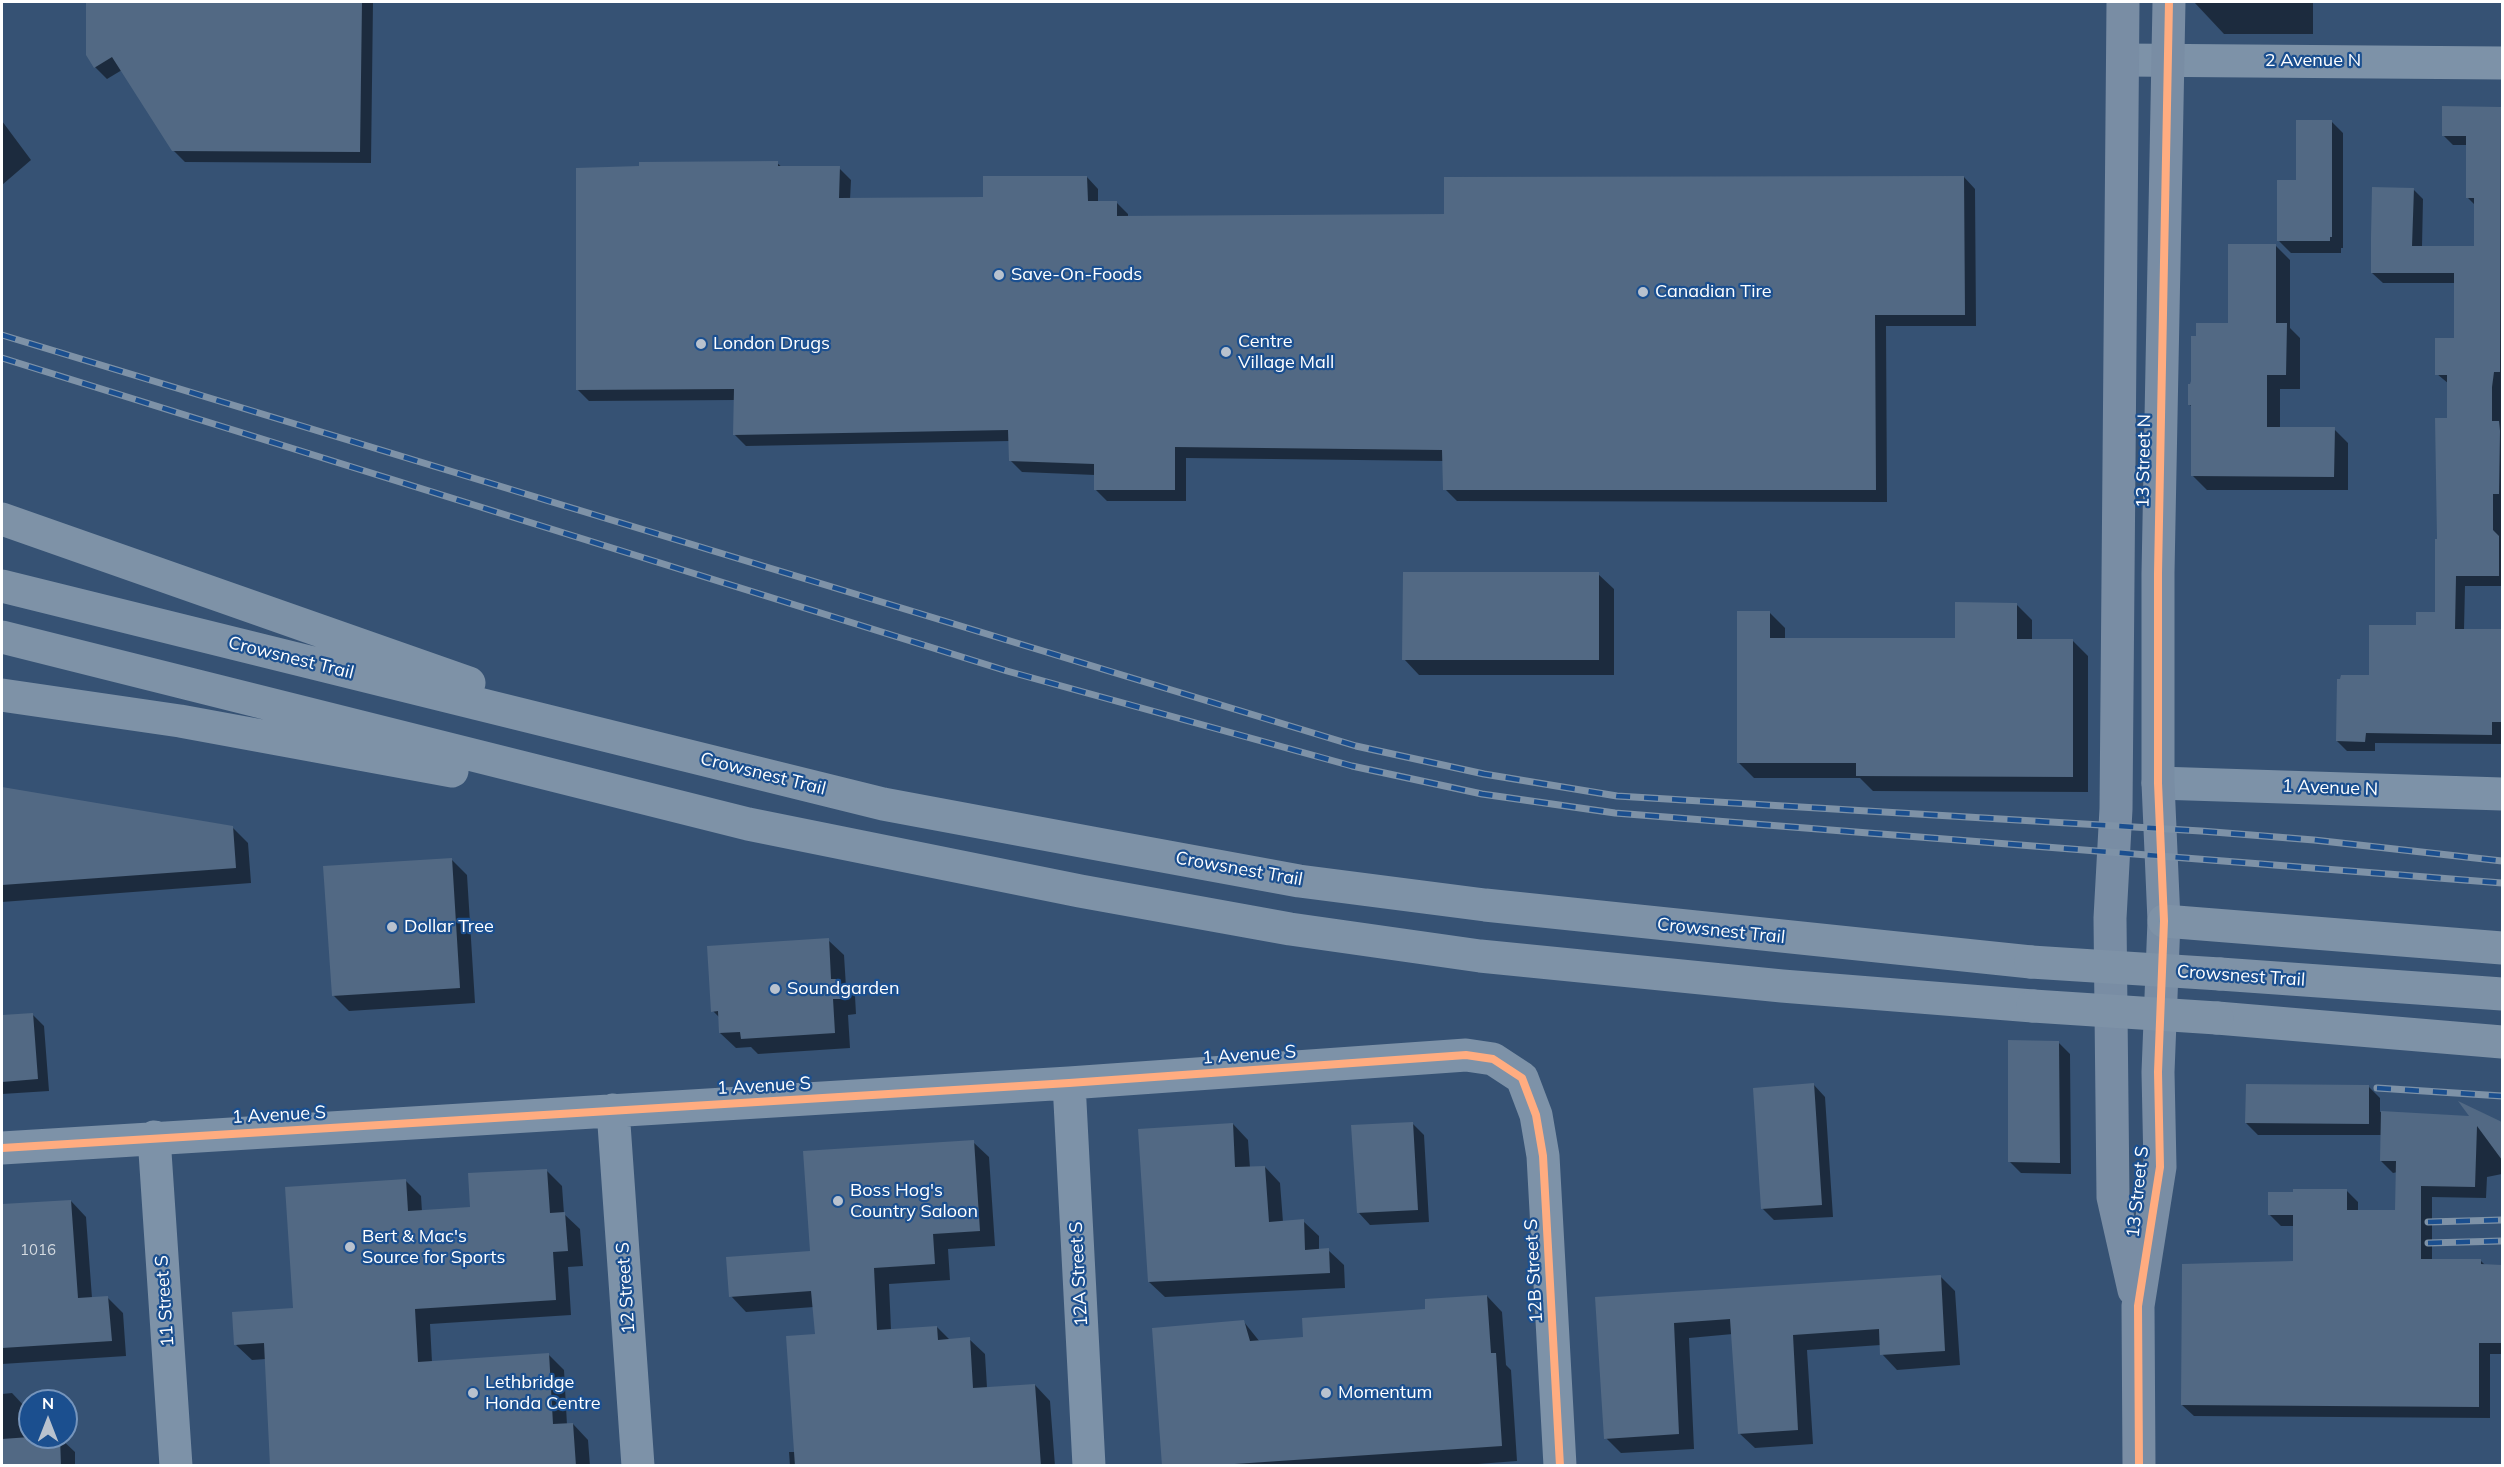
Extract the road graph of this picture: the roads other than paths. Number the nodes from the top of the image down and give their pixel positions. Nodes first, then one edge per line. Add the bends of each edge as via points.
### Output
1 (2123, 2) edge
2 (2169, 2) edge
3 (2123, 60) junction
4 (2169, 60) junction
5 (2502, 63) edge
6 (2, 519) edge
7 (2, 586) edge
8 (2, 637) edge
9 (2, 695) edge
10 (651, 747) junction
11 (2158, 783) junction
12 (2502, 794) edge
13 (748, 824) junction
14 (2109, 918) joint
15 (2164, 921) junction
16 (2502, 948) edge
17 (2502, 994) edge
18 (2502, 1042) edge
19 (1522, 1078) joint
20 (1069, 1083) junction
21 (613, 1110) junction
22 (154, 1137) junction
23 (2, 1148) edge
24 (2138, 1306) junction
25 (176, 1466) edge
26 (638, 1466) edge
27 (1089, 1466) edge
28 (1560, 1466) edge
29 (2139, 1466) edge

1 - 3 street, 13 Street N
2 - 4 street, 13 Street N
3 - 4 street, 2 Avenue N
3 - 14 street, 13 Street N via 2116,809
4 - 5 street, 2 Avenue N
4 - 11 street, 13 Street N via 2160,403
6 - 10 highway
7 - 10 highway, Crowsnest Trail
8 - 13 highway
9 - 13 highway via 180,721
10 - 17 highway, Crowsnest Trail, bridge via 883,804 1299,880 1497,906 2031,962
11 - 12 street, 1 Avenue N
11 - 15 street, 13 Street N
13 - 18 highway, bridge via 1267,925 1458,953 1782,986
14 - 24 street, 13 Street S via 2113,1197
15 - 16 highway
15 - 24 street, 13 Street S via 2158,1072 2160,1167
19 - 20 street, 1 Avenue S via 1492,1059 1466,1055
19 - 28 street, 12B Street S via 1536,1115 1543,1156
20 - 21 street, 1 Avenue S
20 - 27 street, 12A Street S
21 - 22 street, 1 Avenue S
21 - 26 street, 12 Street S
22 - 23 street, 1 Avenue S
22 - 25 street, 11 Street S
24 - 29 street, 13 Street S

